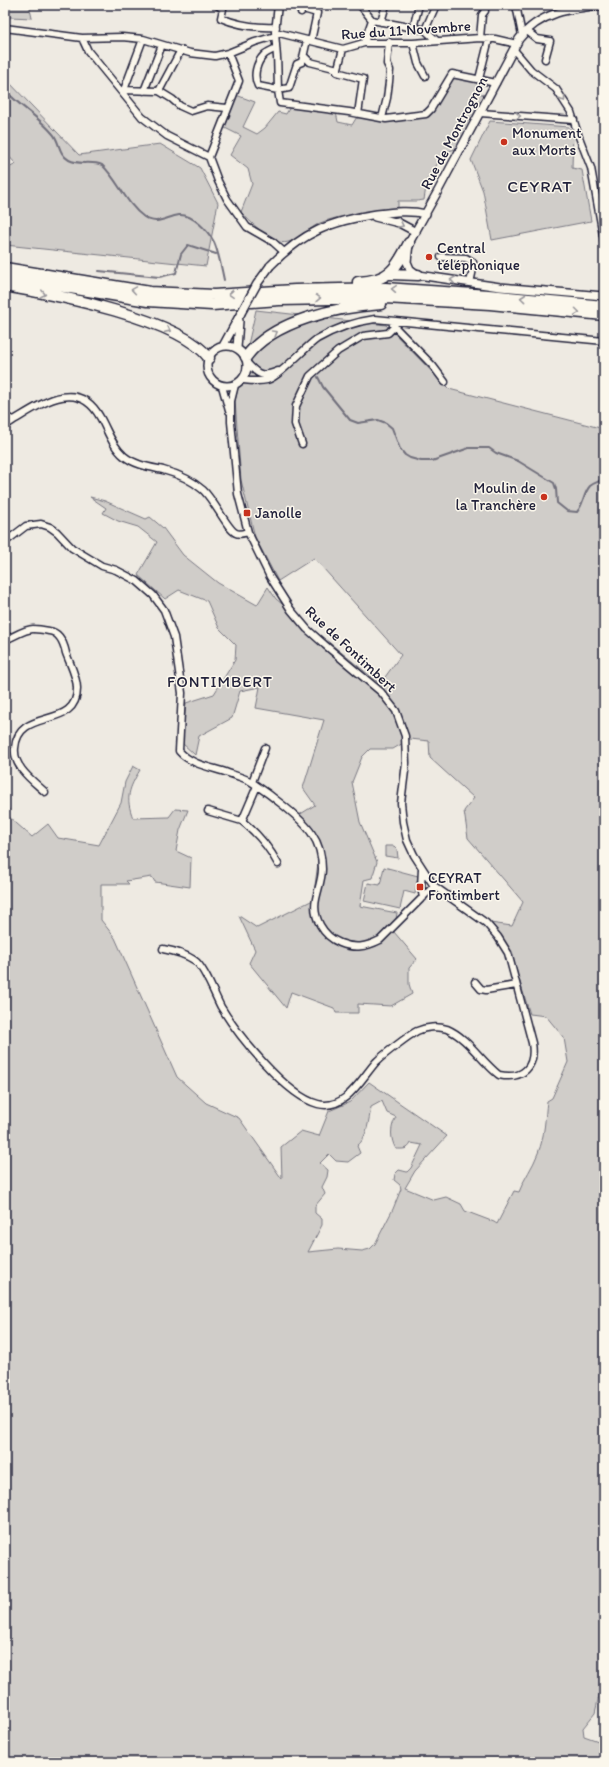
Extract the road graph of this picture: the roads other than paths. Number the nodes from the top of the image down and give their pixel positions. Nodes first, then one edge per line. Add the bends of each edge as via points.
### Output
1 (217, 5) edge
2 (278, 5) edge
3 (360, 5) edge
4 (386, 5) edge
5 (419, 5) edge
6 (436, 5) edge
7 (484, 5) edge
8 (602, 5) edge
9 (518, 6) edge
10 (570, 7) edge
11 (301, 12) dead end
12 (372, 20) junction
13 (381, 22) junction
14 (5, 28) edge
15 (412, 28) junction
16 (425, 30) junction
17 (275, 32) junction
18 (524, 33) junction
19 (82, 38) junction
20 (480, 38) junction
21 (143, 39) junction
22 (489, 39) junction
23 (309, 40) junction
24 (437, 41) junction
25 (389, 42) junction
26 (364, 43) junction
27 (413, 43) junction
28 (162, 45) junction
29 (515, 47) junction
30 (276, 48) junction
31 (343, 49) junction
32 (181, 50) junction
33 (228, 53) junction
34 (304, 56) junction
35 (545, 59) dead end
36 (338, 69) junction
37 (425, 76) dead end
38 (479, 79) junction
39 (496, 83) junction
40 (122, 90) junction
41 (278, 90) junction
42 (144, 91) junction
43 (159, 91) junction
44 (227, 108) junction
45 (480, 113) junction
46 (358, 114) junction
47 (382, 118) junction
48 (574, 120) junction
49 (209, 156) junction
50 (426, 214) junction
51 (358, 217) junction
52 (416, 232) junction
53 (604, 241) edge
54 (409, 243) junction
55 (284, 252) junction
56 (441, 257) dead end
57 (5, 268) edge
58 (390, 274) junction
59 (418, 275) junction
60 (5, 277) edge
61 (470, 283) junction
62 (5, 286) edge
63 (295, 290) junction
64 (604, 298) edge
65 (413, 299) junction
66 (241, 313) junction
67 (604, 315) edge
68 (389, 320) junction
69 (394, 327) junction
70 (604, 341) edge
71 (223, 346) junction
72 (237, 348) junction
73 (209, 358) junction
74 (247, 361) junction
75 (282, 370) junction
76 (242, 380) junction
77 (445, 382) dead end
78 (235, 385) junction
79 (222, 386) junction
80 (5, 417) edge
81 (14, 420) junction
82 (231, 422) junction
83 (5, 426) edge
84 (302, 444) dead end
85 (248, 532) junction
86 (5, 542) edge
87 (5, 640) edge
88 (265, 748) dead end
89 (255, 784) junction
90 (45, 792) dead end
91 (208, 811) dead end
92 (242, 821) junction
93 (278, 864) dead end
94 (422, 869) junction
95 (434, 886) junction
96 (423, 898) junction
97 (163, 949) dead end
98 (475, 982) dead end
99 (516, 984) junction

1 - 17 street via 223,9 221,18
2 - 17 street
3 - 12 street
4 - 13 street
5 - 15 street
6 - 16 street
7 - 20 street
8 - 10 street, Rue de Montrognon
9 - 18 street
10 - 18 street, Rue de Montrognon via 539,21
11 - 23 street via 303,9 317,13
12 - 13 street
12 - 26 street
13 - 15 street
14 - 19 street
15 - 16 street
16 - 24 street
17 - 23 street, Rue du 11 Novembre
17 - 30 street
17 - 33 street
18 - 29 street, Rue de Montrognon
18 - 35 street via 550,41
19 - 21 street
19 - 40 street via 88,51
20 - 22 street, Rue du 11 Novembre
20 - 24 street, Rue du 11 Novembre
21 - 28 street
21 - 40 street
22 - 29 street, Rue du 11 Novembre
22 - 38 street
23 - 31 street, Rue du 11 Novembre
23 - 34 street
24 - 27 street, Rue du 11 Novembre
25 - 26 street, Rue du 11 Novembre
25 - 27 street, Rue du 11 Novembre
25 - 47 street via 387,64 390,70
26 - 31 street, Rue du 11 Novembre
27 - 37 street via 418,63
28 - 32 street
28 - 42 street
29 - 39 street, Rue de Montrognon
29 -> 48 street via 535,72 556,89
30 - 41 street
30 - 41 street via 264,55 256,69 255,78 258,86
31 - 36 street
32 - 33 street via 215,56
32 - 43 street
33 - 44 street via 238,81
34 - 36 street via 310,62
34 - 41 street via 302,62 297,64 289,88
36 - 46 street via 337,72 363,79
38 - 39 street
38 - 47 street via 452,74 426,114
39 - 45 street, Rue de Montrognon
40 - 42 street
40 - 49 street via 142,117 167,136
41 - 46 street via 280,103
42 - 43 street
43 - 44 street via 191,111 208,106
44 - 49 street
45 -> 48 street
45 - 50 street, Rue de Montrognon
46 - 47 street
48 - 53 street via 592,168
49 - 55 street via 227,199 247,227 273,242
50 - 51 street via 417,211 392,212
50 - 52 street, Rue de Montrognon
51 -> 52 street via 379,217
51 - 55 street via 325,226
52 - 54 street, Rue de Montrognon
54 - 58 highway
54 - 59 street via 407,262
55 - 66 street, bridge via 257,284
56 - 61 street via 466,258 473,262
63 -> 57 highway via 214,295 150,292
58 - 59 highway
58 - 63 highway via 370,282 317,284
61 -> 59 street
60 -> 65 highway via 148,301 212,305 335,298
61 - 64 street
62 -> 73 highway via 115,310 152,322 203,349
64 -> 63 highway via 488,295 384,288
65 -> 67 highway
74 -> 65 highway via 254,346 279,330 306,319 338,309
66 - 71 street
66 - 72 street
68 - 69 street
68 - 70 street
68 - 75 street via 359,321 334,330 315,340
69 - 77 street via 433,366
69 - 84 street via 388,333 363,336 338,351 310,376 296,406 295,424
71 - 72 street
71 - 73 street via 217,348
72 - 74 street
73 - 79 street via 210,375
74 - 75 street via 256,373 262,375
74 - 76 street via 247,370
75 - 76 street via 269,380
76 - 78 street
78 - 79 street
78 - 82 street, Rue de Fontimbert via 231,401
79 - 82 street, Rue de Fontimbert
80 - 81 street
81 - 83 street
81 - 85 street via 56,397 65,395 82,400 99,415 122,455 144,467 179,475 192,482 204,491 232,530 241,534
82 - 85 street, Rue de Fontimbert via 238,494
85 - 94 street, Rue de Fontimbert via 270,578 291,610 307,629 381,692 396,711 403,725 406,750 401,803 403,822 407,840
86 - 89 street via 26,526 41,524 57,532 72,548 88,559 116,570 145,587 164,610 174,637 182,693 178,751 191,761
87 - 90 street via 32,629 52,631 62,641 77,688 75,698 66,712 24,727 15,747 16,758 23,771
88 - 89 street
89 - 92 street
89 - 96 street via 305,824 313,836 321,858 322,870 315,910 321,928 336,941 347,946 360,947 380,940
91 - 92 street
92 - 93 street via 263,841
94 - 95 street, Rue de Fontimbert
94 - 96 street
95 - 96 street
95 - 99 street, Rue de Fontimbert via 486,923 498,937 508,953
97 - 99 street, Rue de Fontimbert via 196,960 221,1006 260,1060 295,1092 319,1104 332,1104 351,1094 377,1062 417,1031 428,1028 446,1029 456,1034 499,1075 518,1075 526,1070 534,1054
98 - 99 street via 481,989 486,990

